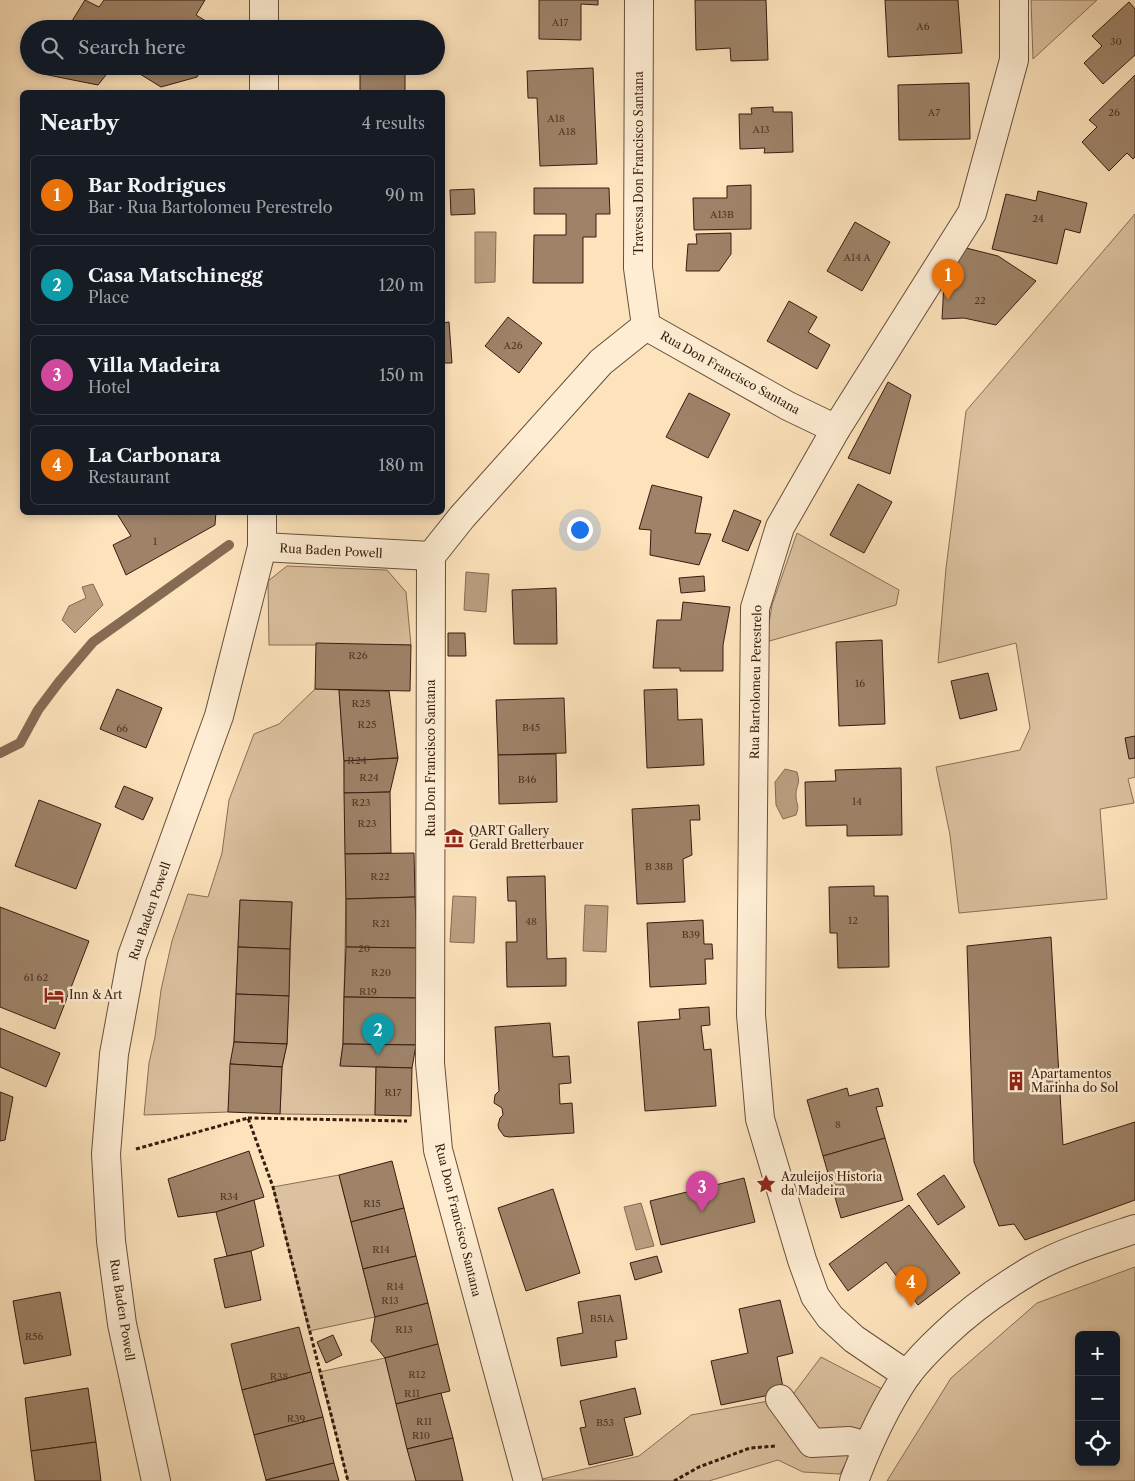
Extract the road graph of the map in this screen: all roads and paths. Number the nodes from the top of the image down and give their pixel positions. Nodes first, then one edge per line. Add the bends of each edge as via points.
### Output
1 (264, 0) edge
2 (639, 0) edge
3 (1014, 0) edge
4 (264, 20) edge
5 (264, 75) edge
6 (264, 90) edge
7 (646, 326) junction
8 (836, 429) junction
9 (262, 515) edge
10 (262, 547) junction
11 (431, 556) junction
12 (248, 1118) junction
13 (414, 1121) dead end
14 (129, 1151) dead end
15 (1135, 1229) edge
16 (907, 1375) junction
17 (780, 1399) dead end
18 (812, 1443) junction
19 (868, 1446) junction
20 (156, 1481) edge
21 (348, 1481) edge
22 (528, 1481) edge
23 (674, 1481) edge
24 (854, 1481) edge

1 - 4 street
2 - 7 street, Travessa Don Francisco Santana via 638,268
3 - 8 street, Rua Bartolomeu Perestrelo via 1014,60 972,213
5 - 6 street
7 - 8 street, Rua Don Francisco Santana via 788,406
7 - 11 street, Rua Don Francisco Santana via 601,362
8 - 16 street, Rua Bartolomeu Perestrelo via 780,528 755,608 752,1015 760,1120 814,1296 830,1317 854,1339
9 - 10 street
10 - 11 street, Rua Baden Powell
10 - 20 street, Rua Baden Powell via 219,716 132,956 114,1054 106,1154 111,1241 122,1324
11 - 22 street, Rua Don Francisco Santana via 430,1063 438,1150
12 - 13 path
12 - 14 path
12 - 21 path via 273,1187
15 - 16 street via 1048,1262 1009,1285 968,1312
16 - 19 street
17 - 18 street
18 - 19 street via 849,1441
18 - 23 path via 750,1448 699,1467
19 - 24 street

